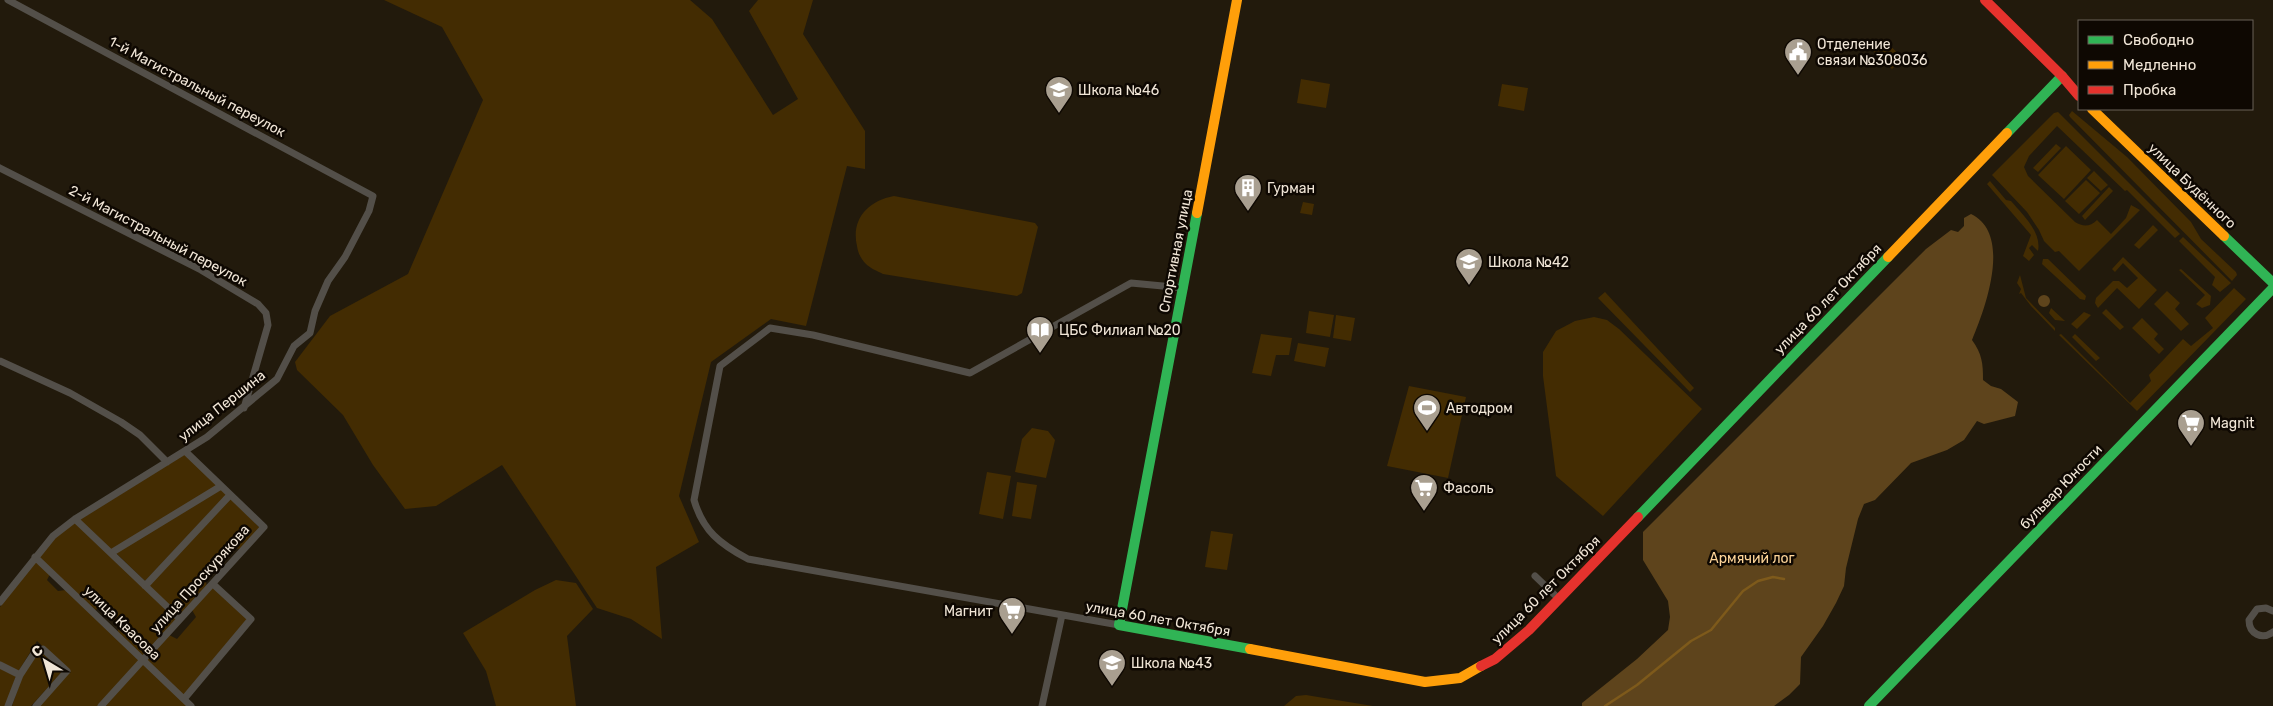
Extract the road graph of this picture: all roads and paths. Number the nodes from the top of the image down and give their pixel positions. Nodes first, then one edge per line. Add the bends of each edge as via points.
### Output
1 (8, 0) edge
2 (1237, 0) edge
3 (1984, 0) edge
4 (2062, 76) junction
5 (2078, 95) edge
6 (2093, 110) edge
7 (0, 168) edge
8 (373, 196) joint
9 (2273, 283) edge
10 (1184, 288) junction
11 (2273, 288) edge
12 (0, 361) edge
13 (244, 408) junction
14 (185, 451) junction
15 (167, 462) junction
16 (221, 486) junction
17 (230, 495) junction
18 (75, 519) junction
19 (111, 553) junction
20 (35, 557) junction
21 (1535, 576) dead end
22 (212, 584) junction
23 (145, 586) junction
24 (1559, 599) junction
25 (0, 602) edge
26 (2273, 611) edge
27 (1062, 615) junction
28 (180, 619) junction
29 (1119, 625) junction
30 (2273, 632) edge
31 (143, 660) junction
32 (0, 665) edge
33 (20, 675) junction
34 (184, 699) junction
35 (8, 706) edge
36 (36, 706) edge
37 (101, 706) edge
38 (191, 706) edge
39 (1042, 706) edge
40 (1869, 706) edge

1 - 8 street, 1-й Магистральный переулок
2 - 10 street, Спортивная улица
3 - 4 street
4 - 5 street
4 - 24 street, улица 60 лет Октября
6 - 9 street, улица Будённого
7 - 13 street, 2-й Магистральный переулок via 201,270 258,304 266,313 268,324
8 - 13 street, улица Першина via 369,211 345,257 328,281 310,333 294,346 277,379
10 - 27 street, улица 60 лет Октября via 1131,282 970,373 770,328 720,366 694,500 706,528 725,547 748,559
10 - 29 street, Спортивная улица
11 - 40 street, бульвар Юности
12 - 15 street via 121,422 140,435
13 - 14 street, улица Першина
14 - 15 street, улица Першина
14 - 16 street, улица Проскурякова
15 - 18 street, улица Першина
16 - 17 street, улица Проскурякова
16 - 19 street
17 - 22 street, улица Проскурякова via 264,527
17 - 23 street
18 - 19 street
18 - 20 street, улица Першина via 53,536
19 - 23 street
20 - 25 street, улица Першина
20 - 31 street, улица Квасова
21 - 24 street
22 - 28 street, улица Проскурякова
22 - 34 street via 251,618
23 - 28 street
24 - 29 street, улица 60 лет Октября via 1495,659 1460,678 1425,682
26 - 30 street via 2257,609 2249,620 2250,629 2257,635 2267,636
27 - 29 street, улица 60 лет Октября
27 - 39 street
28 - 31 street, улица Проскурякова
31 - 34 street, улица Квасова
31 - 37 street, улица Проскурякова
32 - 33 street
33 - 35 street
33 - 36 street via 34,652 43,650 67,671
34 - 38 street, улица Квасова

